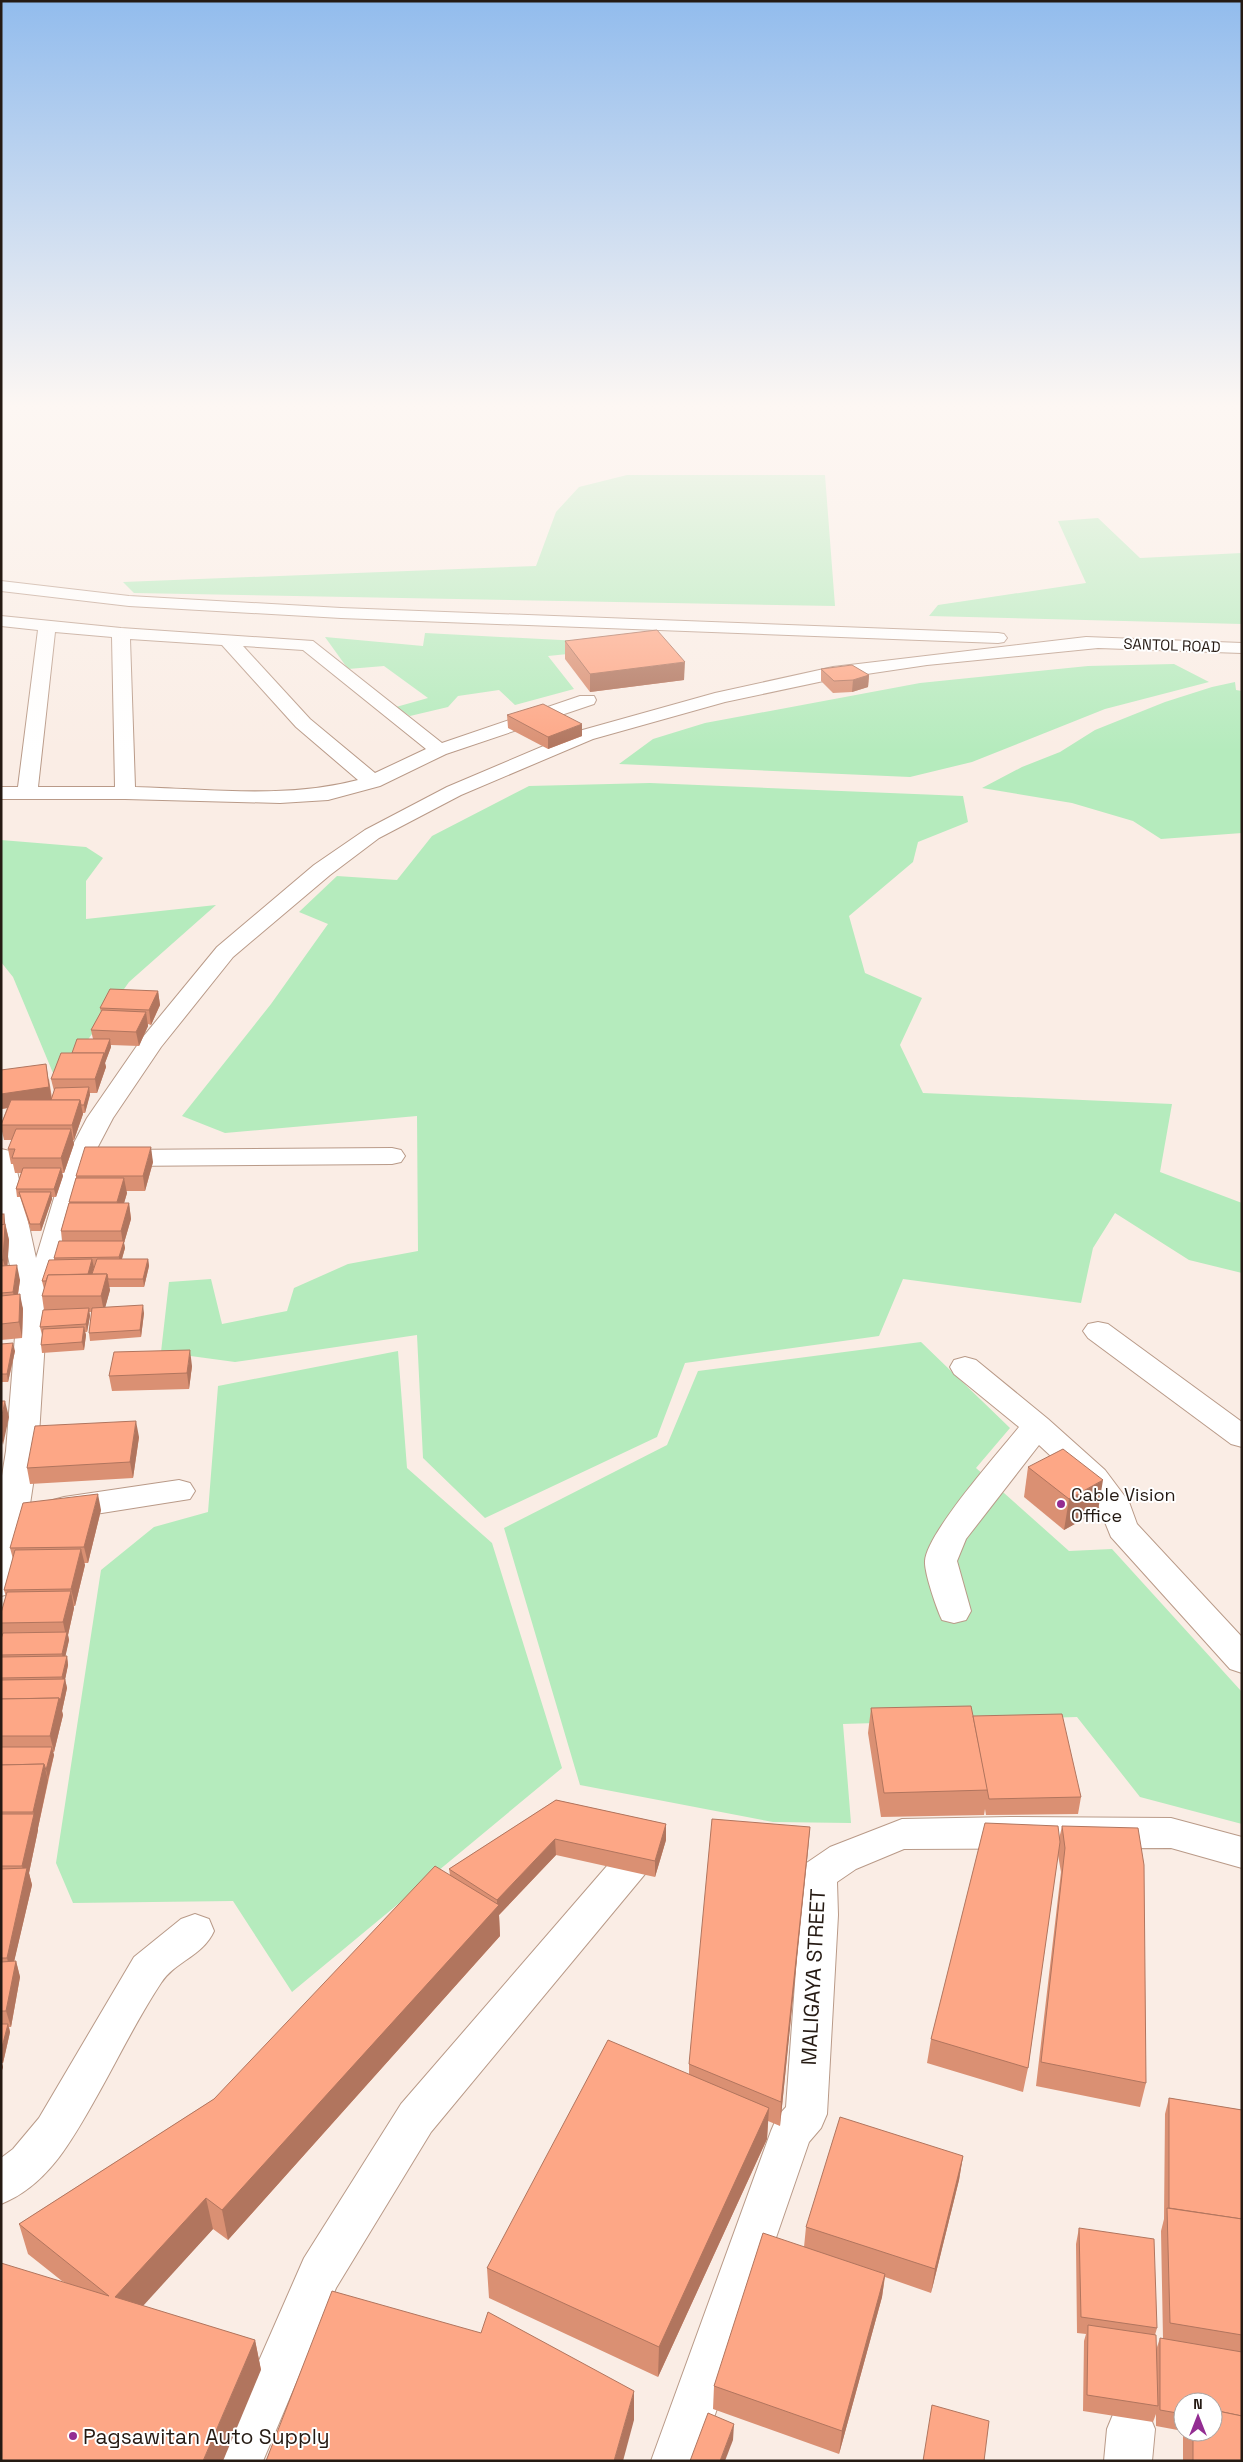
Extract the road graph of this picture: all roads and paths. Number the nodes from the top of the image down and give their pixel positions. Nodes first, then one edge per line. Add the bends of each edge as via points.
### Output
1 (1, 586) edge
2 (1, 621) edge
3 (47, 626) junction
4 (121, 633) junction
5 (227, 640) junction
6 (1103, 642) junction
7 (1242, 648) edge
8 (587, 700) dead end
9 (439, 750) junction
10 (373, 782) junction
11 (1, 793) edge
12 (27, 793) junction
13 (125, 793) junction
14 (392, 1156) dead end
15 (1, 1158) edge
16 (79, 1158) junction
17 (31, 1324) junction
18 (1098, 1331) dead end
19 (965, 1367) dead end
20 (1037, 1426) junction
21 (1242, 1437) edge
22 (179, 1491) dead end
23 (13, 1515) junction
24 (1, 1584) edge
25 (954, 1611) dead end
26 (1242, 1660) edge
27 (1242, 1853) edge
28 (632, 1863) edge
29 (195, 1931) dead end
30 (1, 2184) edge
31 (239, 2461) edge
32 (675, 2461) edge

1 - 6 street via 129,601 341,613
2 - 3 street
3 - 4 street
3 - 12 street
4 - 5 street
4 - 13 street
5 - 9 street via 307,646
5 - 10 street via 303,723
6 - 7 street, SANTOL ROAD
6 - 16 street via 833,673 722,697 586,735 445,795 372,834 322,870 226,952 152,1042 100,1118
8 - 9 street
9 - 10 street
10 - 13 street via 328,794 303,796
11 - 12 street
12 - 13 street
14 - 16 street
15 - 17 street via 28,1285
16 - 17 street
17 - 23 street via 22,1451
18 - 21 street
19 - 20 street
20 - 25 street via 951,1535 941,1561
20 - 26 street via 1094,1478 1113,1502 1122,1529
22 - 23 street
23 - 24 street
27 - 32 street, MALIGAYA STREET via 1171,1833 902,1834 843,1858 818,1875 819,1915 806,2114 792,2131
28 - 31 street via 416,2118 320,2274
29 - 30 street via 148,1969 54,2132 28,2163

